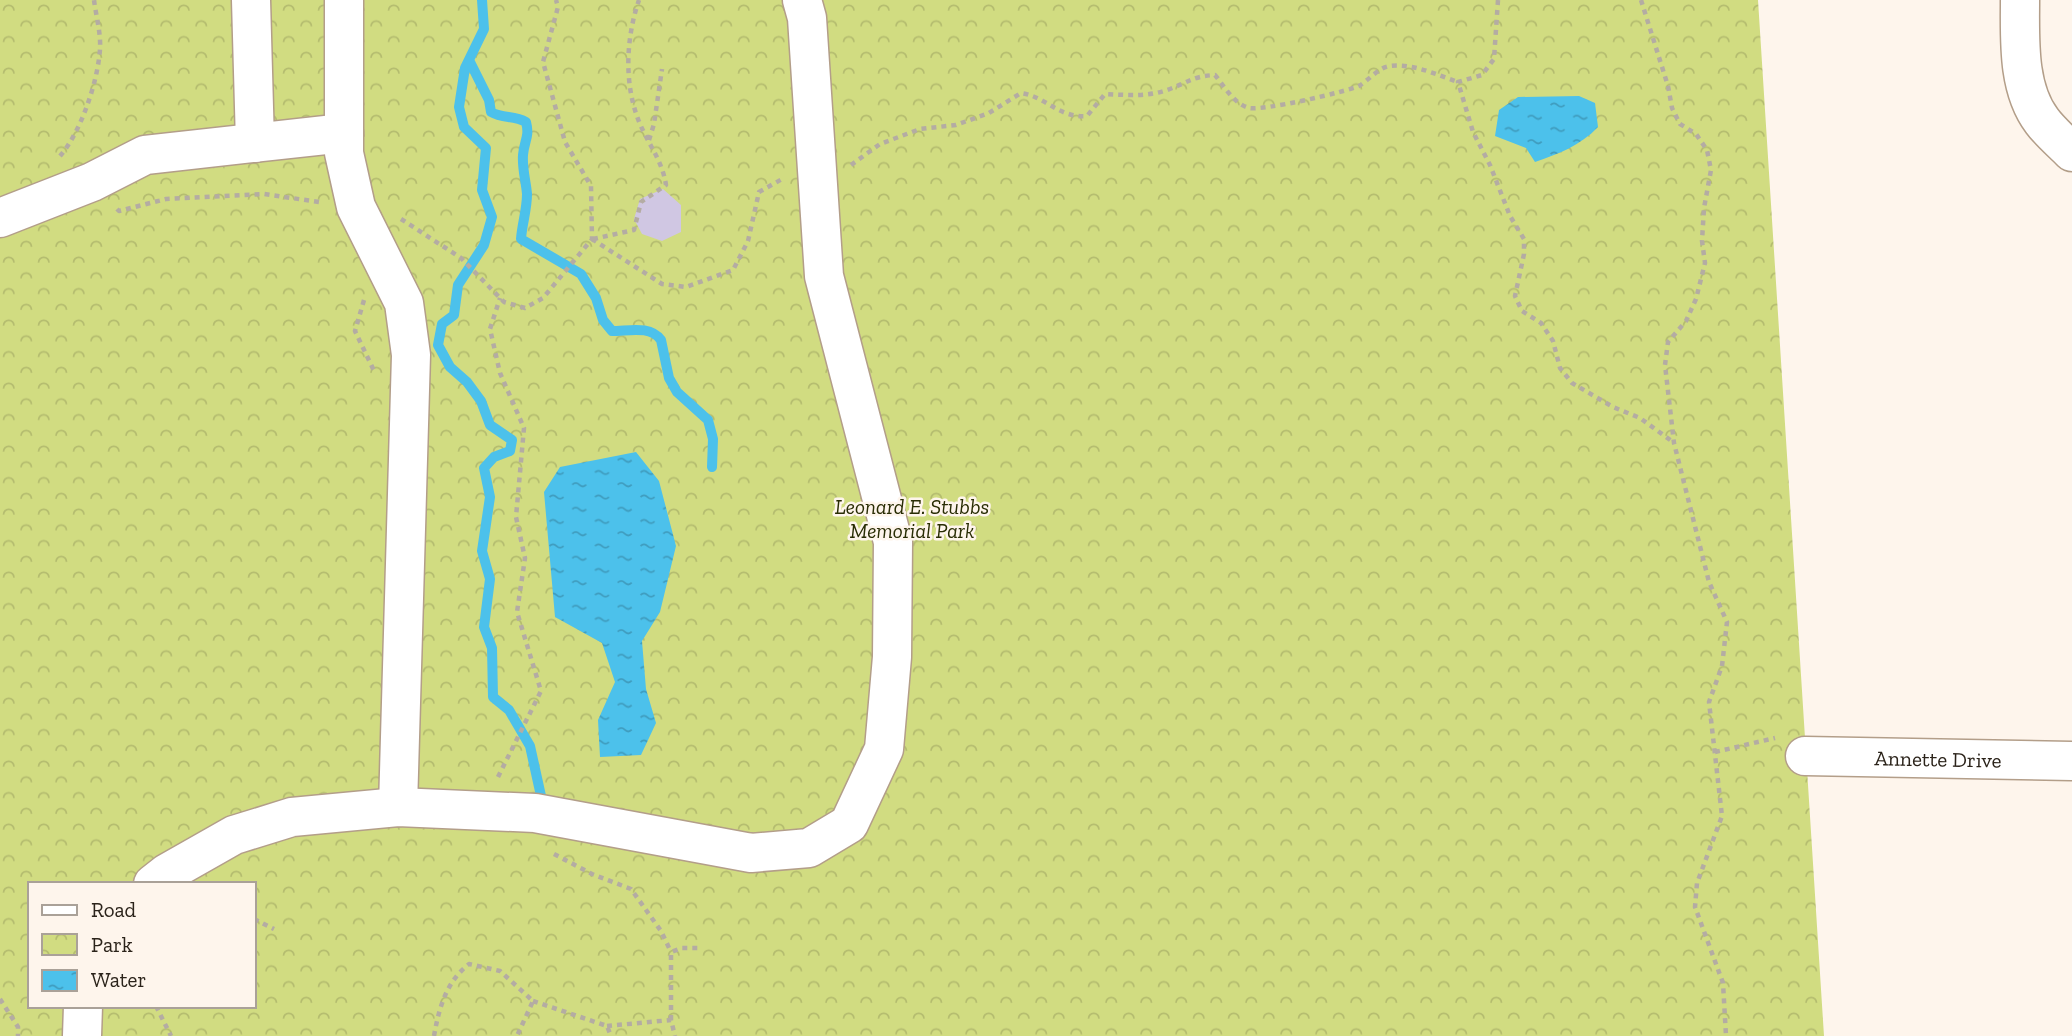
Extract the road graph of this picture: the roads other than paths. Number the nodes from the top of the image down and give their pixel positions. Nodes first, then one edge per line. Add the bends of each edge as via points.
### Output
1 (251, 0) edge
2 (344, 0) edge
3 (802, 0) edge
4 (2020, 0) edge
5 (344, 133) junction
6 (255, 143) junction
7 (2072, 152) edge
8 (0, 218) edge
9 (1805, 756) road end
10 (2072, 761) edge
11 (398, 807) junction
12 (156, 882) edge
13 (83, 1008) edge
14 (82, 1036) edge

1 - 6 street
2 - 5 street
3 - 11 street via 807,18 824,276 893,542 892,657 884,748 849,824 809,848 751,853 535,813
4 - 7 street via 2020,42 2033,107
5 - 6 street
5 - 11 street via 356,207 404,303 411,355
6 - 8 street via 145,155 97,180
9 - 10 street, Annette Drive
11 - 12 street via 292,817 234,835
13 - 14 street

